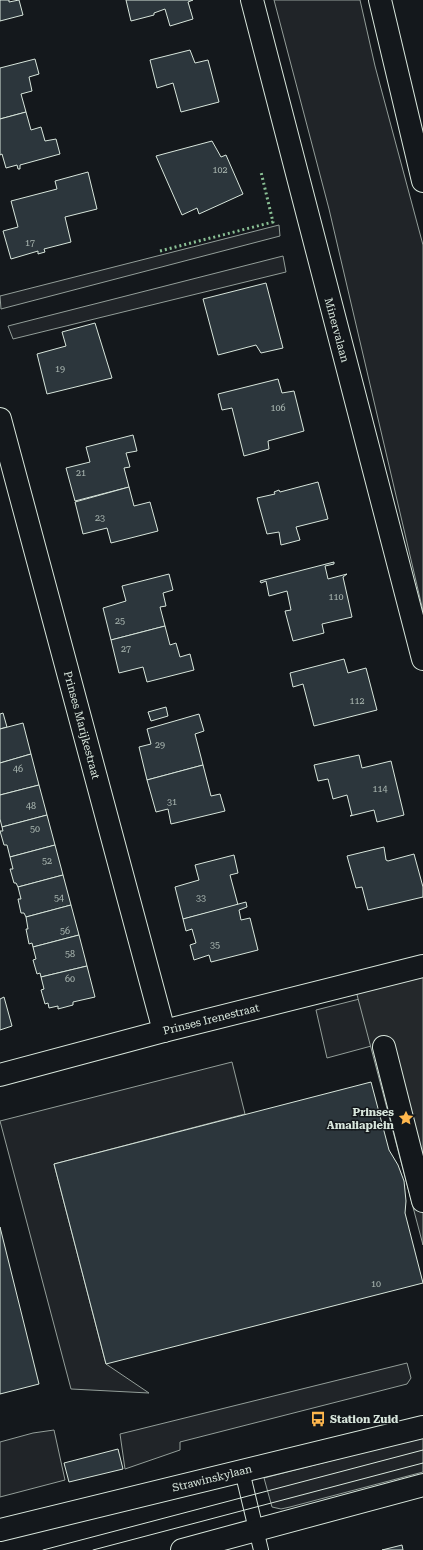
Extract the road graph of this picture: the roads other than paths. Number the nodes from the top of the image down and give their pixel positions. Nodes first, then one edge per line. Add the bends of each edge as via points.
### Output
1 (252, 0) edge
2 (380, 0) edge
3 (423, 181) edge
4 (0, 419) edge
5 (423, 659) edge
6 (423, 966) edge
7 (164, 1031) junction
8 (384, 1047) dead end
9 (0, 1075) edge
10 (423, 1201) edge
11 (423, 1427) edge
12 (242, 1471) junction
13 (423, 1485) edge
14 (0, 1530) edge
15 (259, 1540) edge
16 (182, 1550) edge

1 - 5 street, Minervalaan
2 - 3 street
4 - 7 street, Prinses Marijkestraat
6 - 7 street, Prinses Irenestraat
7 - 9 street, Prinses Irenestraat
8 - 10 street
11 - 12 street, Strawinskylaan
12 - 14 street, Strawinskylaan
12 - 15 lane
13 - 15 street
15 - 16 street

